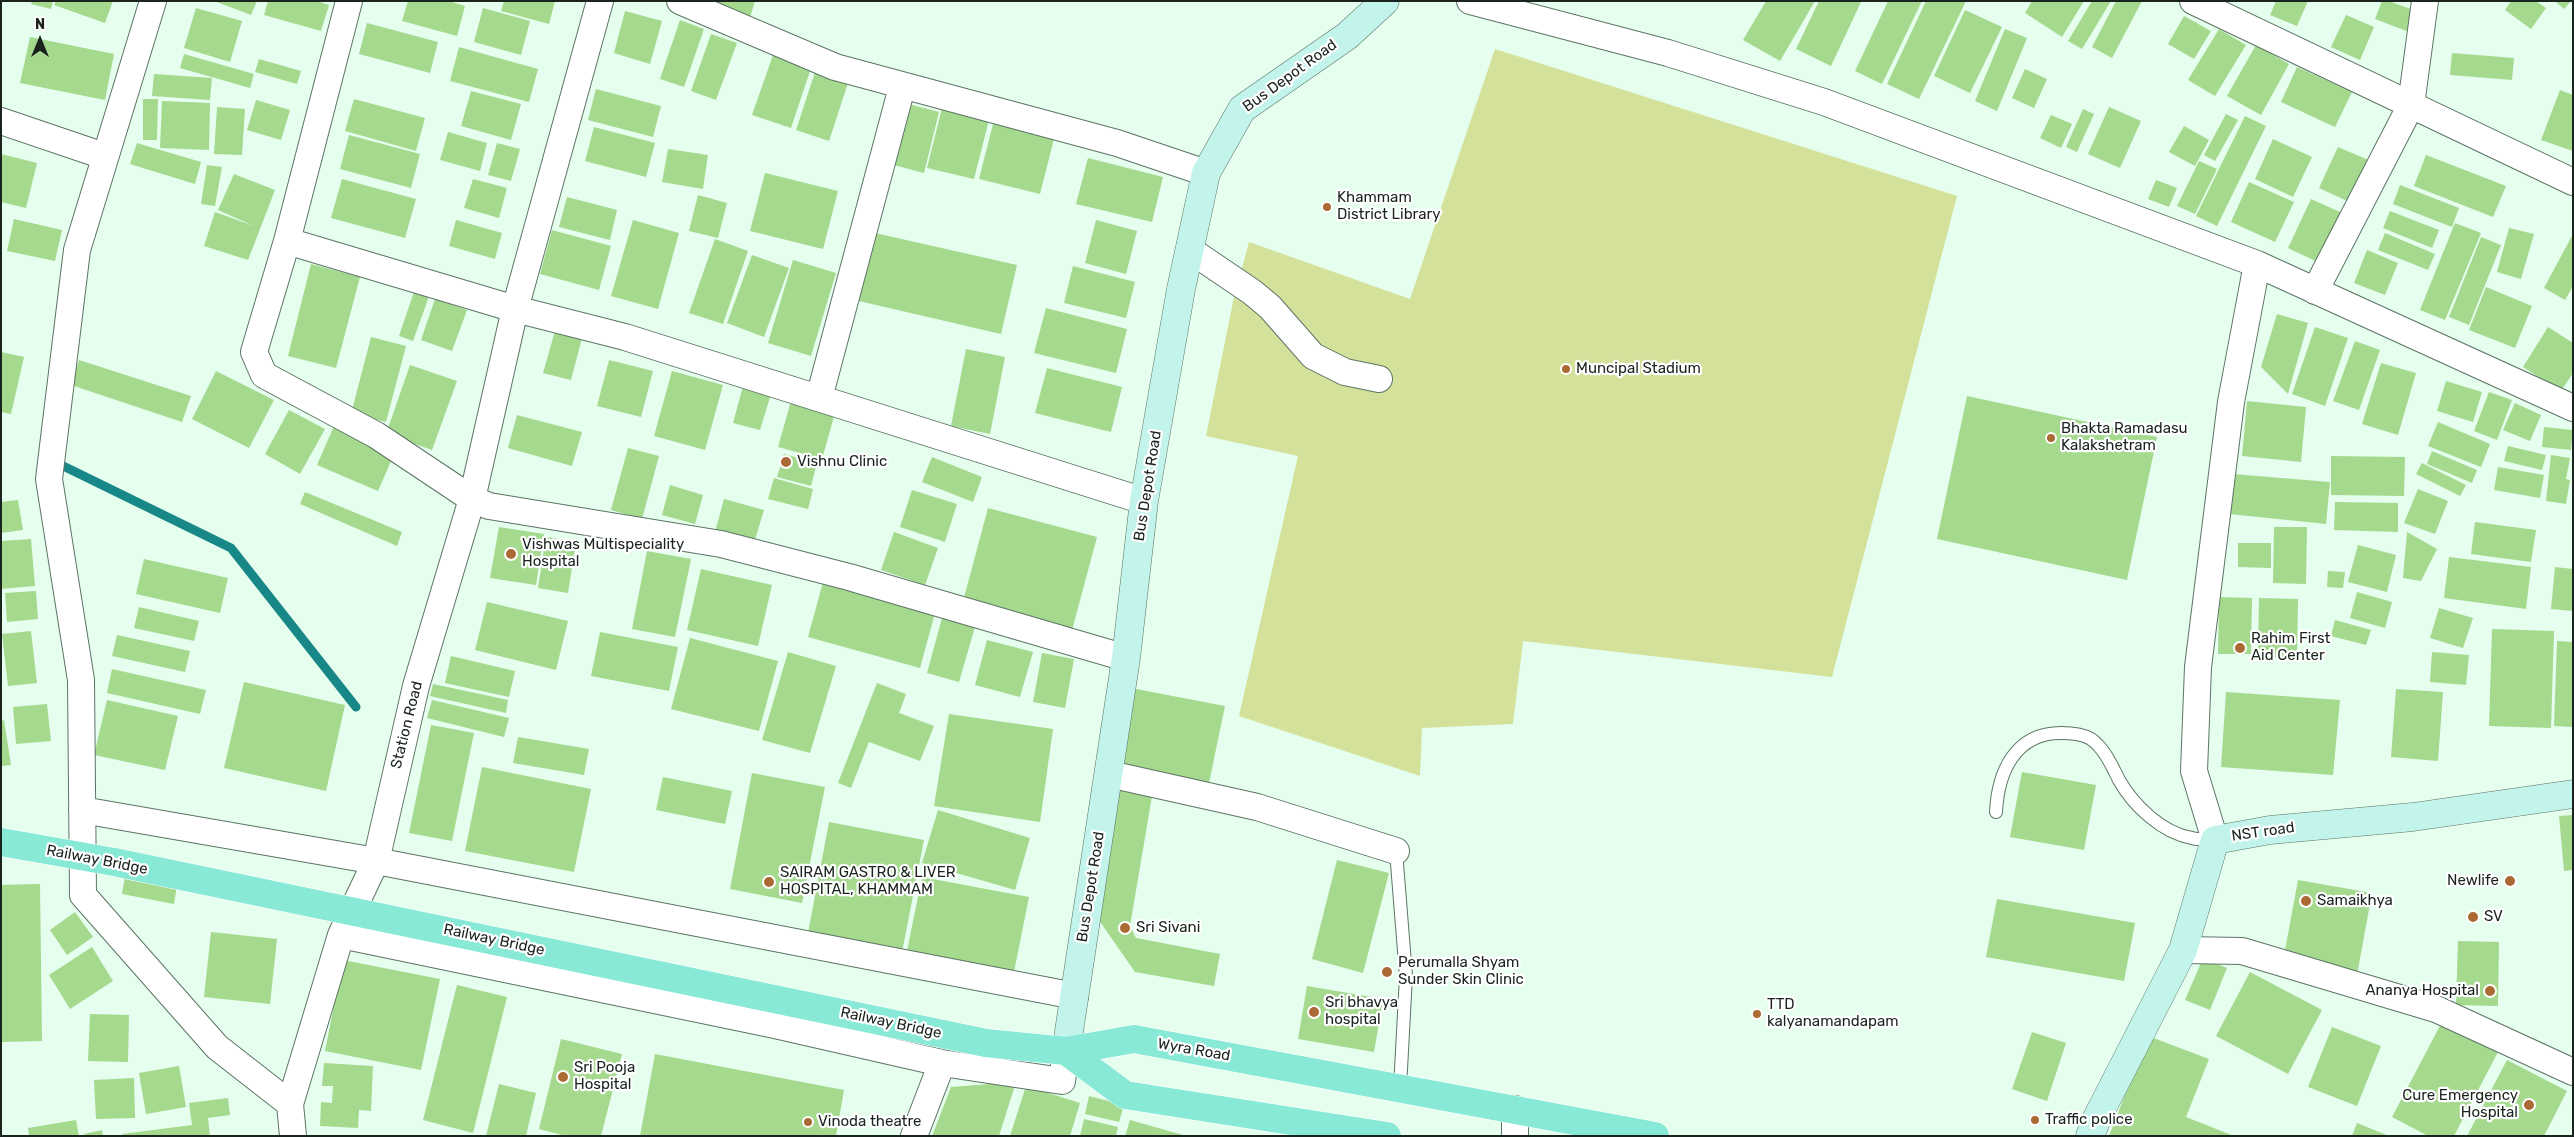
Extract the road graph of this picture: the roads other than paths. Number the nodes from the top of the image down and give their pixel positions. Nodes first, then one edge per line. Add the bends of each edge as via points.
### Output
1 (153, 1) edge
2 (349, 1) edge
3 (600, 1) edge
4 (680, 1) edge
5 (1385, 1) edge
6 (1470, 1) edge
7 (2193, 1) edge
8 (2425, 1) edge
9 (902, 87) junction
10 (2411, 105) junction
11 (1, 121) edge
12 (104, 156) junction
13 (1206, 173) junction
14 (2573, 182) edge
15 (287, 241) junction
16 (1190, 250) junction
17 (2257, 264) junction
18 (2316, 291) junction
19 (515, 309) junction
20 (1379, 379) dead end
21 (819, 398) junction
22 (2573, 408) edge
23 (472, 499) junction
24 (1144, 501) junction
25 (1126, 658) junction
26 (1109, 774) junction
27 (2573, 794) edge
28 (82, 810) junction
29 (1996, 812) dead end
30 (2214, 840) junction
31 (1, 842) edge
32 (1396, 851) joint
33 (376, 861) junction
34 (341, 935) junction
35 (2183, 950) junction
36 (1076, 996) junction
37 (1066, 1051) junction
38 (942, 1063) junction
39 (2573, 1072) edge
40 (1400, 1088) junction
41 (290, 1104) junction
42 (1515, 1109) junction
43 (293, 1136) edge
44 (914, 1136) edge
45 (1386, 1136) edge
46 (1515, 1136) edge
47 (1654, 1136) edge
48 (2090, 1136) edge

1 - 12 street
2 - 15 street
3 - 19 street, Station Road
4 - 9 street via 835,67
5 - 13 street, Bus Depot Road via 1347,36 1242,109
6 - 17 street via 1668,53 1824,102
7 - 10 street
8 - 10 street
9 - 13 street via 1117,143
9 - 21 street
10 - 14 street
10 - 18 street
11 - 12 street
12 - 28 street via 77,250 49,474 81,680
13 - 16 street, Bus Depot Road
15 - 19 street
15 - 23 street via 254,352 264,375 376,435
16 - 20 street via 1252,292 1276,313 1313,356 1345,372
16 - 24 street, Bus Depot Road
17 - 18 street
17 - 30 street via 2231,402 2198,667 2194,771
18 - 22 street
19 - 21 street via 624,337
19 - 23 street, Station Road
21 - 24 street
23 - 25 street via 489,506 721,544 849,577
23 - 33 street, Station Road via 416,686
24 - 25 street, Bus Depot Road
25 - 26 street, Bus Depot Road
26 - 32 street via 1257,807
26 - 36 street, Bus Depot Road
27 - 30 street, NST road via 2413,817 2270,830
28 - 33 street
28 - 41 street via 83,895 218,1047
29 - 30 lane via 1998,788 2009,760 2019,749 2050,733 2072,733 2090,739 2108,758 2131,799 2155,820 2191,838
30 - 35 street, NST road
31 - 37 main road, Railway Bridge, bridge via 114,862 986,1043
32 - 40 lane via 1406,976
33 - 34 street, Station Road
33 - 36 street
34 - 38 street
34 - 41 street, Station Road
35 - 39 street via 2242,951 2436,1009
35 - 48 street, NST road
36 - 37 street, Bus Depot Road
37 - 38 street via 1062,1081
37 - 40 main road, Wyra Road via 1134,1038
37 - 45 main road via 1124,1095
38 - 44 street
40 - 42 main road, Wyra Road
41 - 43 street, Station Road
42 - 46 street
42 - 47 main road, Wyra Road

